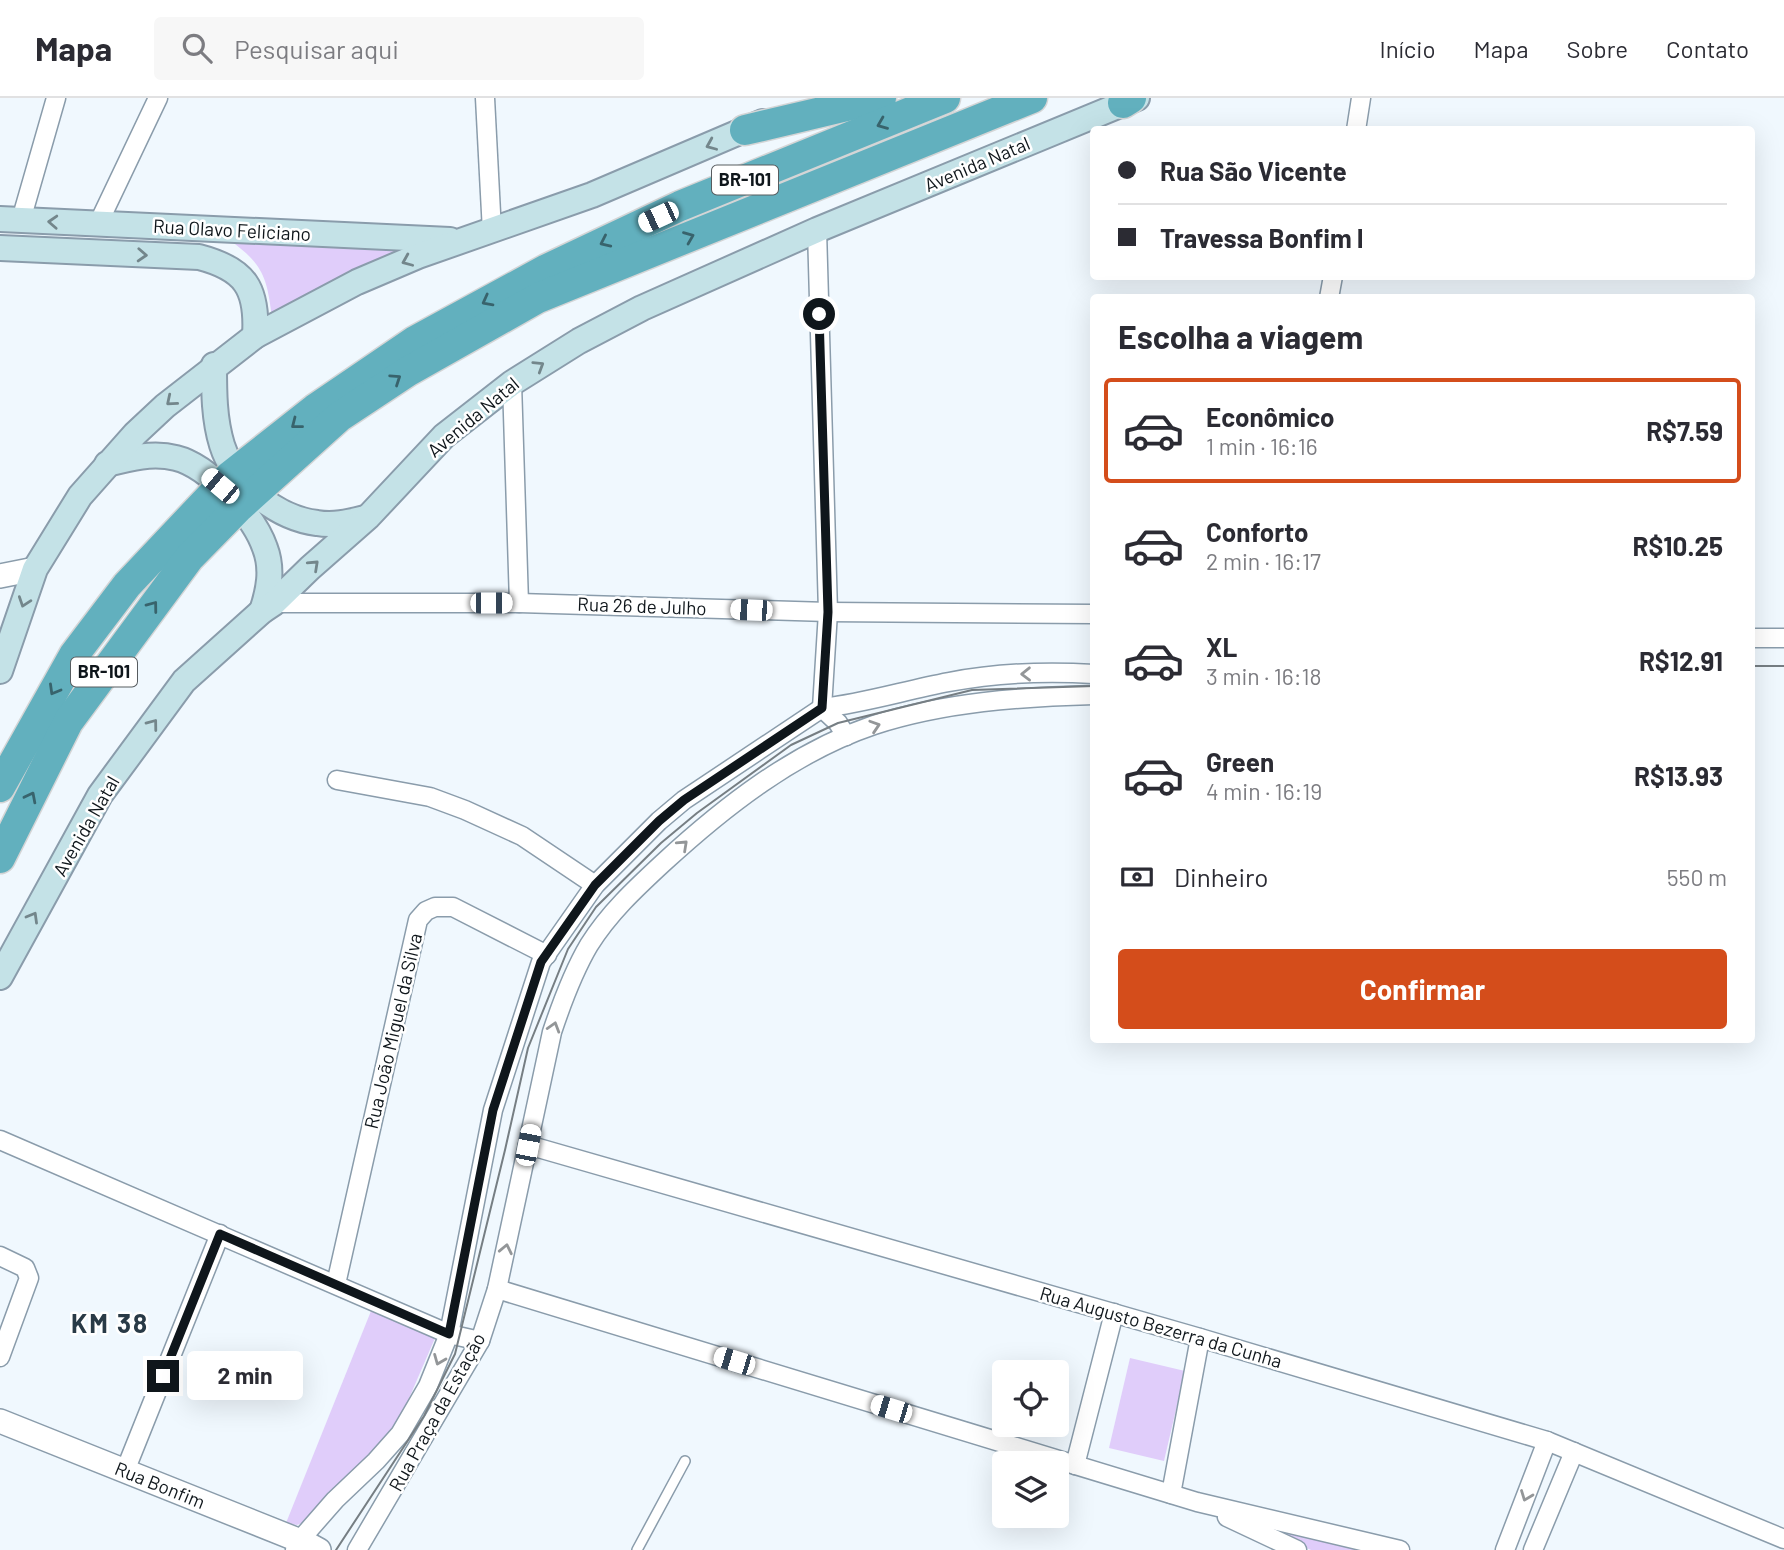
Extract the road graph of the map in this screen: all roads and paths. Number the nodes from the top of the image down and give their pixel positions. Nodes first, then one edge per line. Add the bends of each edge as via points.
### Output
1 (56, 98) edge
2 (158, 98) edge
3 (485, 98) edge
4 (818, 98) edge
5 (881, 98) edge
6 (945, 98) edge
7 (1032, 98) edge
8 (1361, 98) edge
9 (1130, 100) edge
10 (1357, 126) edge
11 (746, 130) junction
12 (11, 220) edge
13 (98, 224) junction
14 (817, 230) junction
15 (492, 232) junction
16 (464, 241) junction
17 (0, 248) edge
18 (254, 336) junction
19 (214, 365) junction
20 (512, 383) junction
21 (107, 464) junction
22 (238, 489) junction
23 (368, 517) junction
24 (36, 569) junction
25 (0, 576) edge
26 (519, 603) junction
27 (268, 607) junction
28 (828, 612) junction
29 (1090, 614) edge
30 (1755, 638) edge
31 (1784, 638) edge
32 (0, 671) edge
33 (1090, 674) edge
34 (1090, 695) edge
35 (822, 708) junction
36 (846, 736) junction
37 (337, 780) dead end
38 (0, 787) edge
39 (0, 858) edge
40 (595, 885) junction
41 (544, 959) junction
42 (0, 976) edge
43 (0, 1140) edge
44 (528, 1145) junction
45 (220, 1234) junction
46 (0, 1256) edge
47 (337, 1284) junction
48 (497, 1289) junction
49 (1114, 1313) junction
50 (449, 1334) junction
51 (1200, 1338) junction
52 (480, 1341) junction
53 (0, 1357) edge
54 (0, 1421) edge
55 (1547, 1441) junction
56 (1574, 1452) junction
57 (685, 1461) dead end
58 (1075, 1465) junction
59 (125, 1471) junction
60 (1171, 1494) junction
61 (1197, 1503) junction
62 (1784, 1539) edge
63 (304, 1547) edge
64 (357, 1550) edge
65 (637, 1550) edge
66 (1297, 1550) edge
67 (1400, 1550) edge
68 (1505, 1550) edge
69 (1533, 1550) edge

1 - 12 street
2 - 13 street
3 - 15 street
4 - 11 main road
5 - 11 highway
6 -> 22 highway, BR-101 via 680,206 524,281 415,341 315,409
22 -> 7 highway, BR-101 via 407,372 538,298
8 - 10 street
9 - 14 main road, Avenida Natal
11 -> 15 main road
13 -> 12 main road, Rua Olavo Feliciano
13 - 16 main road, Rua Olavo Feliciano
20 -> 14 main road, Avenida Natal via 642,308
14 - 28 street
15 - 16 main road
16 -> 18 main road via 357,282
17 -> 18 main road, Rua Olavo Feliciano via 216,261 233,268 246,283 256,318
18 - 19 main road
19 -> 21 main road
19 - 22 main road via 217,423
20 - 23 main road, Avenida Natal via 444,436
20 - 26 street
21 - 22 main road via 158,455 178,458
21 - 24 main road via 80,496
22 - 23 main road via 299,520 341,524
22 - 27 main road via 266,548
22 -> 38 highway, BR-101 via 180,531 127,585 74,655
39 -> 22 highway, BR-101 via 68,722
27 -> 23 main road, Avenida Natal
24 - 25 street
24 -> 32 main road
26 - 27 street, Rua 26 de Julho
26 - 28 street, Rua 26 de Julho
42 -> 27 main road, Avenida Natal via 100,795 184,681
28 - 29 street, Rua 26 de Julho
28 - 35 street
30 - 31 street
33 -> 35 street via 1004,675
36 -> 34 street, Rua Praça da Estação via 950,707
35 - 36 street
35 - 40 street, Rua Praça da Estação via 684,800
44 -> 36 street, Rua Praça da Estação via 552,1032 566,991 611,914 697,831 808,753
37 - 40 street via 430,797 465,810 522,836
40 - 41 street, Rua Praça da Estação
41 - 47 street, Rua João Miguel da Silva via 453,907 435,907 418,920
41 - 50 street, Rua Praça da Estação via 493,1110
43 - 45 street
48 -> 44 street, Rua Praça da Estação
44 - 49 street, Rua Augusto Bezerra da Cunha
45 - 47 street
45 - 59 street
46 - 53 street via 25,1268 29,1278
47 - 50 street
48 - 52 street, Rua Praça da Estação
48 - 58 street
49 - 51 street, Rua Augusto Bezerra da Cunha
49 - 58 street
50 - 52 street
50 -> 63 street, Rua Praça da Estação via 428,1386 400,1434 335,1500
51 - 55 street, Rua Augusto Bezerra da Cunha
51 - 60 street
52 - 64 street, Rua Praça da Estação
54 - 59 street, Rua Bonfim
55 - 56 street, Rua Augusto Bezerra da Cunha
55 -> 68 street
56 - 62 street, Rua Augusto Bezerra da Cunha
56 - 69 street
57 - 65 lane
58 - 60 street
59 - 63 street, Rua Bonfim
60 - 61 street
61 - 66 street
61 - 67 street

